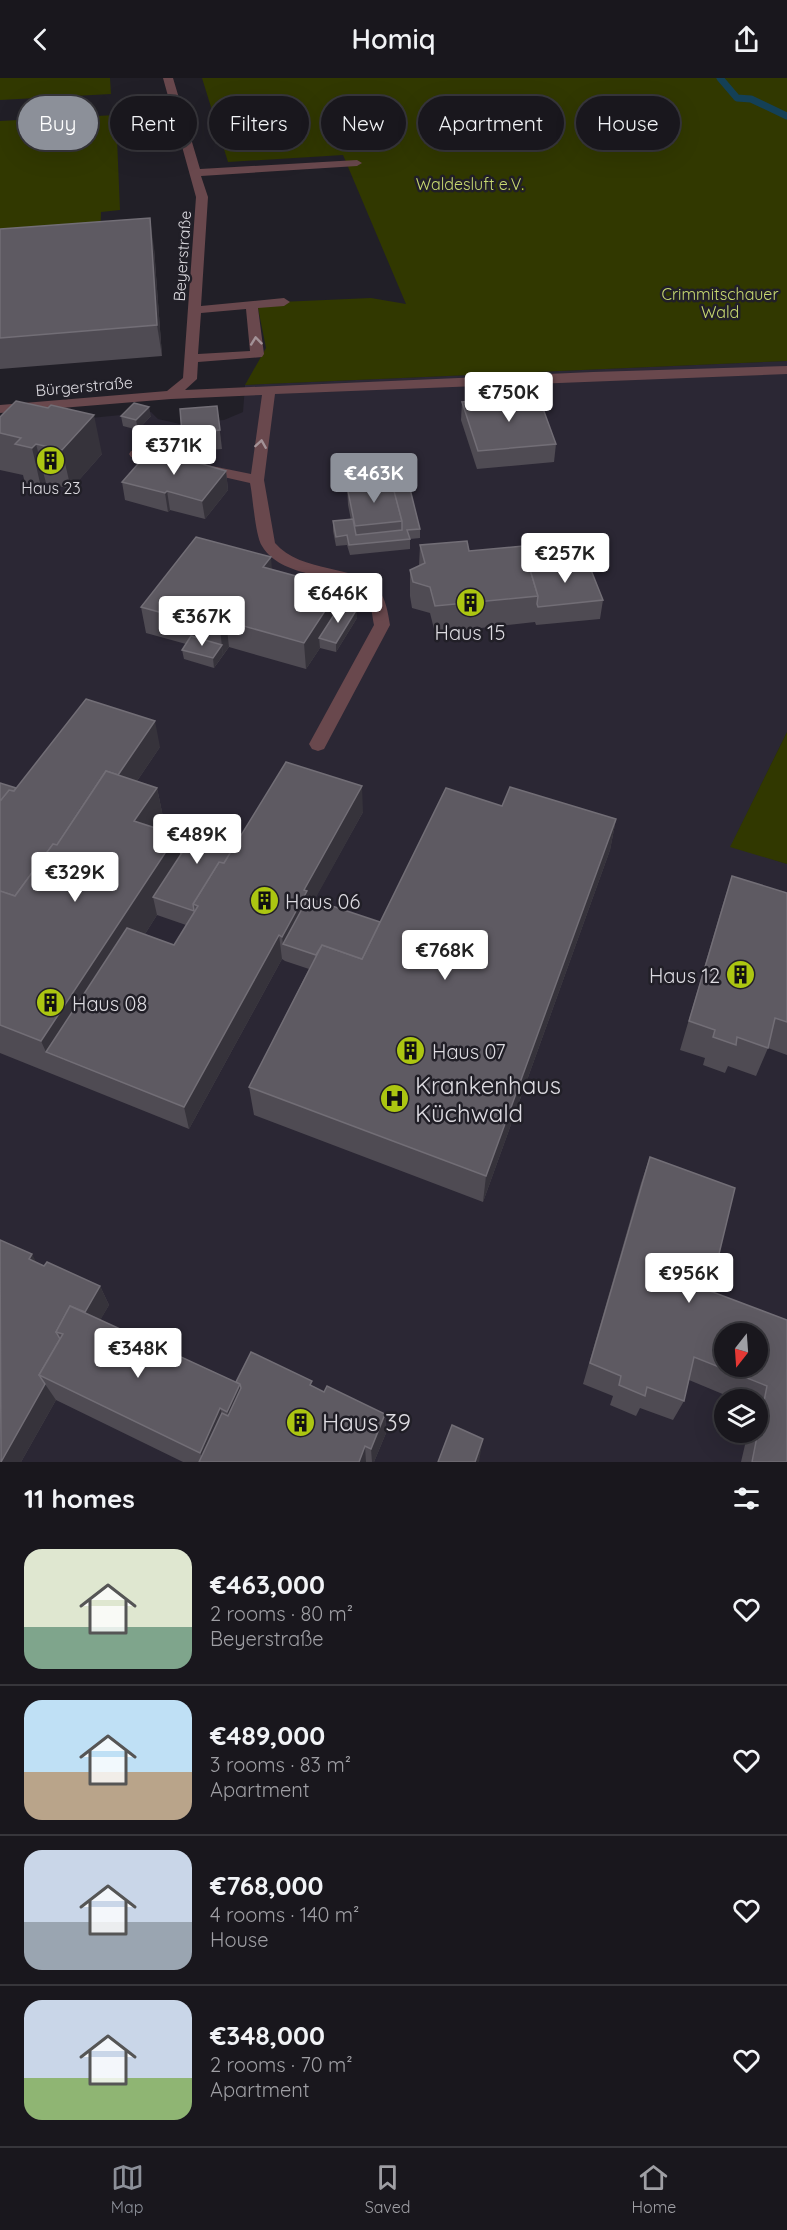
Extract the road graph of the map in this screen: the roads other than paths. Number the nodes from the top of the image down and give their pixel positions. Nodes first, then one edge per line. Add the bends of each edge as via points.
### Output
1 (168, 78) edge
2 (357, 163) dead end
3 (195, 173) junction
4 (284, 302) dead end
5 (252, 306) junction
6 (195, 310) junction
7 (192, 357) junction
8 (787, 370) edge
9 (269, 391) junction
10 (171, 395) junction
11 (0, 410) edge
12 (136, 454) dead end
13 (257, 480) junction
14 (318, 744) dead end

1 - 3 street, Beyerstraße
2 - 3 street
3 - 6 street, Beyerstraße via 202,197
4 - 5 street
5 - 6 street
7 -> 5 street via 257,354
6 - 7 street, Beyerstraße
7 - 10 street, Beyerstraße via 190,379
8 - 9 street, Bürgerstraße
9 - 10 street, Bürgerstraße
13 -> 9 street
10 - 11 street, Bürgerstraße
12 - 13 street
13 - 14 street via 270,549 307,568 370,591 380,611 382,625

